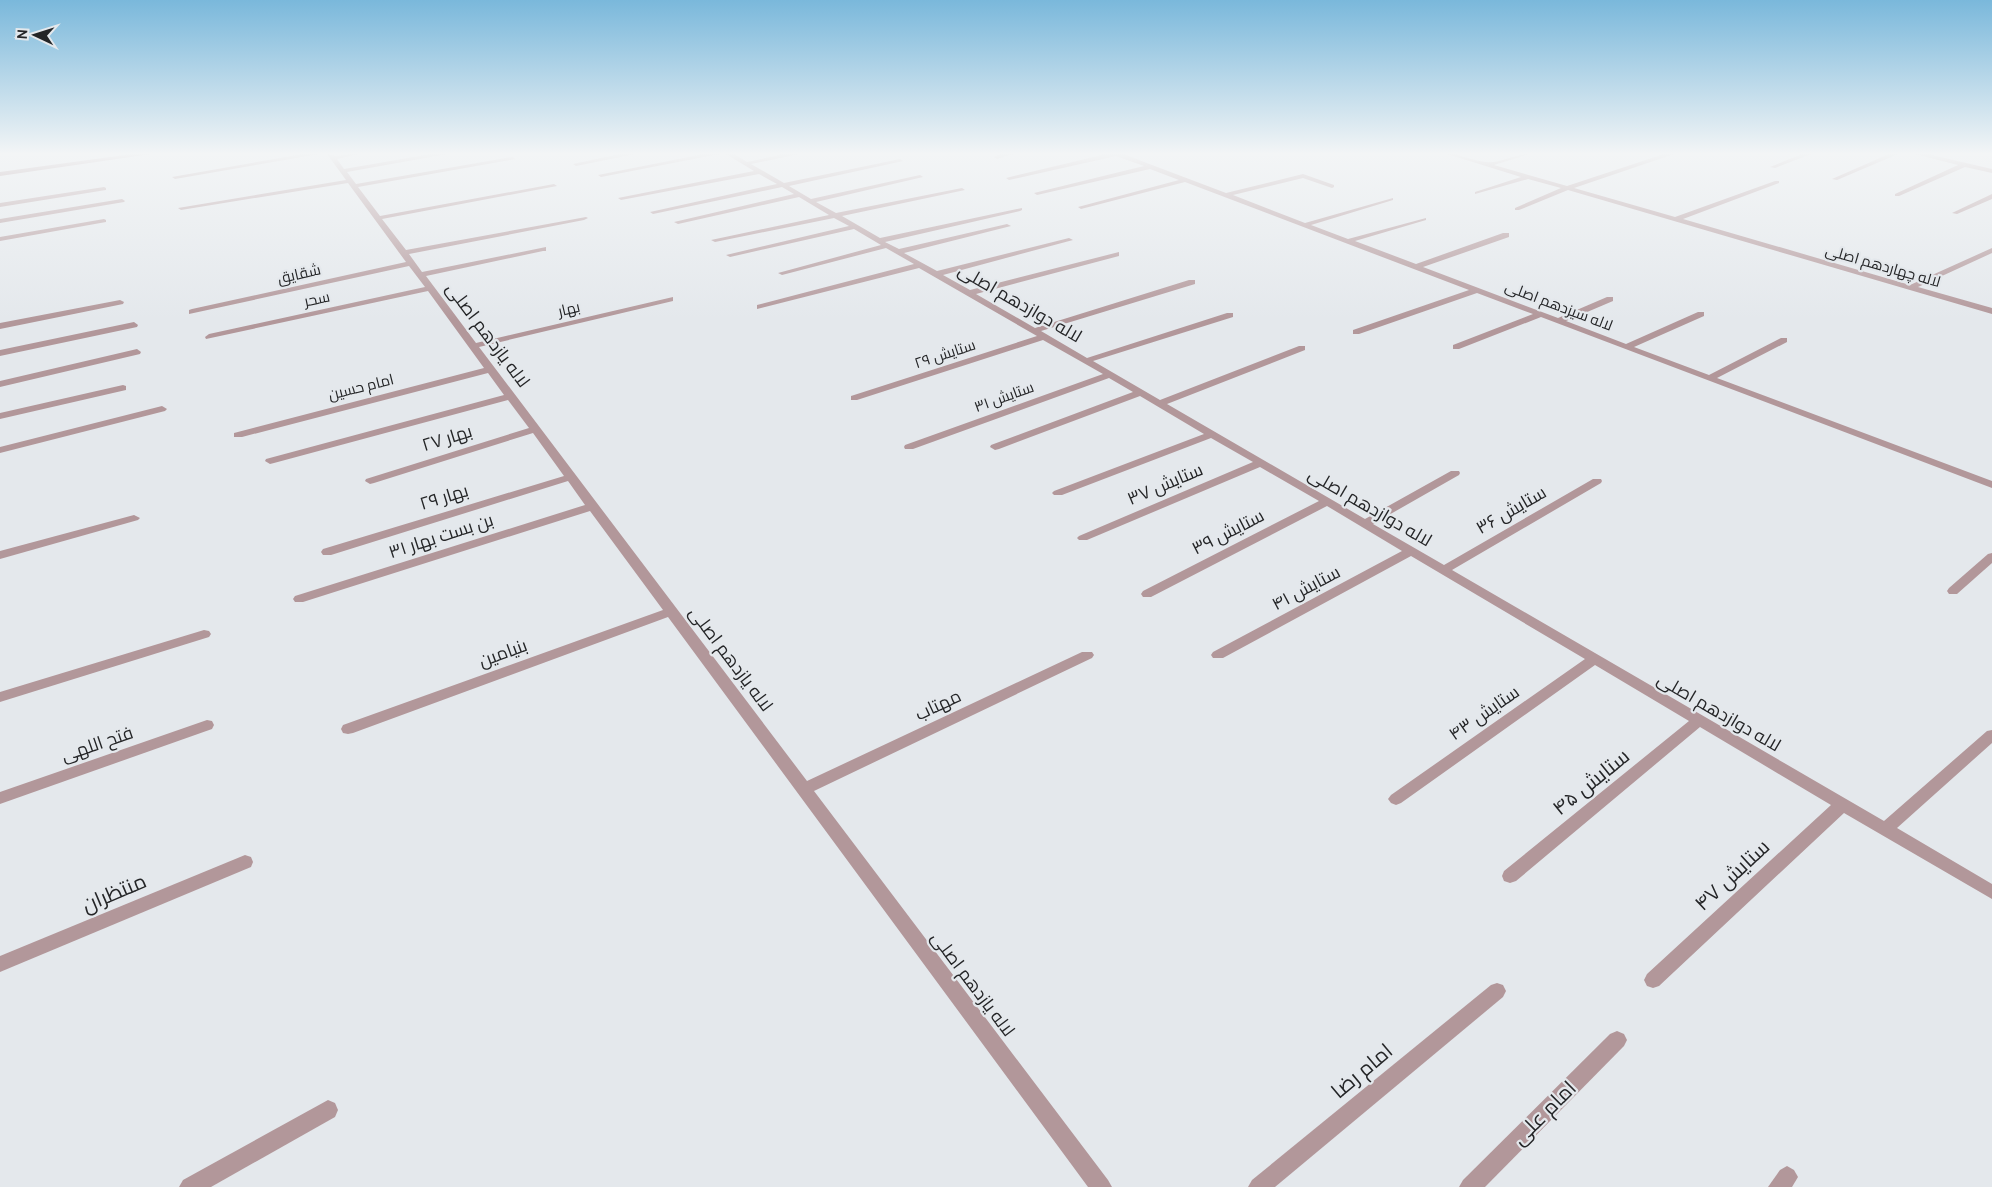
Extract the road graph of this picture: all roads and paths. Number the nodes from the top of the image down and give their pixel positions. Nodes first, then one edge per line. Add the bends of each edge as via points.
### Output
1 (71, 209) edge
2 (372, 209) edge
3 (425, 209) edge
4 (666, 209) edge
5 (744, 209) edge
6 (823, 209) edge
7 (867, 209) edge
8 (1015, 209) edge
9 (1263, 209) edge
10 (1356, 209) edge
11 (1639, 209) edge
12 (1703, 209) edge
13 (1963, 209) edge
14 (653, 212) dead end
15 (1955, 213) dead end
16 (834, 216) junction
17 (378, 218) junction
18 (584, 218) dead end
19 (1424, 219) dead end
20 (1674, 220) junction
21 (0, 221) edge
22 (104, 221) dead end
23 (678, 222) dead end
24 (1304, 225) junction
25 (1007, 226) dead end
26 (855, 227) junction
27 (1506, 236) dead end
28 (0, 239) edge
29 (715, 240) dead end
30 (1069, 240) dead end
31 (1348, 242) junction
32 (887, 246) junction
33 (543, 249) dead end
34 (1992, 250) edge
35 (1116, 254) dead end
36 (730, 255) dead end
37 (408, 258) junction
38 (920, 265) junction
39 (1416, 267) junction
40 (782, 273) dead end
41 (936, 274) junction
42 (420, 275) junction
43 (1192, 282) dead end
44 (430, 288) junction
45 (1910, 288) junction
46 (1477, 290) junction
47 (969, 294) junction
48 (670, 299) dead end
49 (1610, 299) dead end
50 (120, 302) dead end
51 (760, 307) dead end
52 (1992, 311) edge
53 (192, 312) dead end
54 (1230, 314) dead end
55 (1542, 314) junction
56 (1701, 314) dead end
57 (1558, 321) junction
58 (134, 325) dead end
59 (0, 326) edge
60 (1356, 332) dead end
61 (1039, 334) junction
62 (209, 337) dead end
63 (1784, 340) dead end
64 (474, 346) junction
65 (1626, 346) junction
66 (1456, 347) dead end
67 (1302, 348) dead end
68 (137, 352) dead end
69 (0, 353) edge
70 (1085, 361) junction
71 (491, 369) junction
72 (1110, 375) junction
73 (1709, 378) junction
74 (0, 384) edge
75 (123, 388) dead end
76 (1140, 393) junction
77 (510, 396) junction
78 (854, 398) dead end
79 (1158, 404) junction
80 (162, 409) dead end
81 (0, 416) edge
82 (535, 429) junction
83 (1212, 434) junction
84 (238, 435) dead end
85 (909, 447) dead end
86 (995, 447) dead end
87 (0, 450) edge
88 (270, 461) dead end
89 (1260, 463) junction
90 (1455, 473) dead end
91 (571, 477) junction
92 (370, 481) dead end
93 (1597, 481) dead end
94 (1992, 485) edge
95 (1058, 493) dead end
96 (1326, 502) junction
97 (593, 506) junction
98 (134, 518) dead end
99 (1364, 524) junction
100 (1083, 538) dead end
101 (1411, 551) junction
102 (327, 552) dead end
103 (0, 555) edge
104 (1992, 557) edge
105 (1443, 570) junction
106 (1953, 591) dead end
107 (1146, 594) dead end
108 (299, 599) dead end
109 (671, 611) junction
110 (204, 634) dead end
111 (1087, 655) dead end
112 (1218, 656) dead end
113 (1594, 659) junction
114 (0, 697) edge
115 (1699, 720) junction
116 (207, 725) dead end
117 (348, 729) dead end
118 (1992, 735) edge
119 (804, 789) junction
120 (0, 798) edge
121 (1396, 799) dead end
122 (1842, 804) junction
123 (1886, 829) junction
124 (245, 862) dead end
125 (1510, 876) dead end
126 (1992, 892) edge
127 (0, 964) edge
128 (1653, 980) dead end
129 (1496, 991) dead end
130 (1617, 1040) dead end
131 (328, 1110) dead end
132 (190, 1187) edge
133 (1101, 1187) edge
134 (1258, 1187) edge
135 (1470, 1187) edge

1 - 21 street
2 - 17 street, لاله یازدهم اصلی
3 - 17 street
4 - 14 street
5 - 23 street
6 - 16 street, لاله دوازدهم اصلی
7 - 16 street
8 - 32 street
9 - 24 street, لاله سیزدهم اصلی
10 - 24 street
11 - 20 street, لاله چهاردهم اصلی
12 - 20 street
13 - 15 street
16 - 26 street, لاله دوازدهم اصلی
16 - 29 street
17 - 37 street, لاله یازدهم اصلی
18 - 37 street, شقایق
19 - 31 street
20 - 45 street, لاله چهاردهم اصلی
22 - 28 street
24 - 31 street, لاله سیزدهم اصلی
25 - 32 street
26 - 32 street, لاله دوازدهم اصلی
26 - 36 street
27 - 39 street
30 - 41 street
31 - 39 street, لاله سیزدهم اصلی
32 - 38 street, لاله دوازدهم اصلی
32 - 40 street
33 - 42 street
34 - 45 street
35 - 47 street
37 - 42 street, لاله یازدهم اصلی
37 - 53 street, شقایق
38 - 41 street, لاله دوازدهم اصلی
38 - 51 street
39 - 46 street, لاله سیزدهم اصلی
41 - 47 street, لاله دوازدهم اصلی
42 - 44 street, لاله یازدهم اصلی
43 - 61 street, ستایش ۲۹
44 - 62 street, سحر
44 - 64 street, لاله یازدهم اصلی
45 - 52 street, لاله چهاردهم اصلی
46 - 55 street, لاله سیزدهم اصلی
46 - 60 street
47 - 61 street, لاله دوازدهم اصلی
48 - 64 street, بهار
49 - 57 street
50 - 59 street
54 - 70 street
55 - 57 street, لاله سیزدهم اصلی
55 - 66 street
56 - 65 street
57 - 65 street, لاله سیزدهم اصلی
58 - 69 street
61 - 70 street, لاله دوازدهم اصلی
61 - 78 street, ستایش ۲۹
63 - 73 street
64 - 71 street, لاله یازدهم اصلی
65 - 73 street, لاله سیزدهم اصلی
67 - 79 street
68 - 74 street
70 - 72 street, لاله دوازدهم اصلی
71 - 77 street, لاله یازدهم اصلی
71 - 84 street, امام حسین
72 - 76 street, لاله دوازدهم اصلی
72 - 85 street, ستایش ۳۱
73 - 94 street, لاله سیزدهم اصلی
75 - 81 street
76 - 79 street, لاله دوازدهم اصلی
76 - 86 street
77 - 82 street, لاله یازدهم اصلی
77 - 88 street
79 - 83 street, لاله دوازدهم اصلی
80 - 87 street
82 - 91 street, لاله یازدهم اصلی
82 - 92 street, بهار ۲۷
83 - 89 street, لاله دوازدهم اصلی
83 - 95 street
89 - 96 street, لاله دوازدهم اصلی
89 - 100 street, ستایش ۳۷
90 - 99 street
91 - 97 street, لاله یازدهم اصلی
91 - 102 street, بهار ۲۹
93 - 105 street, ستایش ۳۶
96 - 99 street, لاله دوازدهم اصلی
96 - 107 street, ستایش ۳۹
97 - 108 street, بن بست بهار ٣١
97 - 109 street, لاله یازدهم اصلی
98 - 103 street
99 - 101 street, لاله دوازدهم اصلی
101 - 105 street, لاله دوازدهم اصلی
101 - 112 street, ستایش ۴۱
104 - 106 street
105 - 113 street, لاله دوازدهم اصلی
109 - 117 street, بنیامین
109 - 119 street, لاله یازدهم اصلی
110 - 114 street
111 - 119 street, مهتاب
113 - 115 street, لاله دوازدهم اصلی
113 - 121 street, ستایش ۴۳
115 - 122 street, لاله دوازدهم اصلی
115 - 125 street, ستایش ۴۵
116 - 120 street, فتح اللهی
118 - 123 street
119 - 133 street, لاله یازدهم اصلی
122 - 123 street, لاله دوازدهم اصلی
122 - 128 street, ستایش ۴۷
123 - 126 street, لاله دوازدهم اصلی
124 - 127 street, منتظران
129 - 134 street, امام رضا
130 - 135 street, امام علی
131 - 132 street

